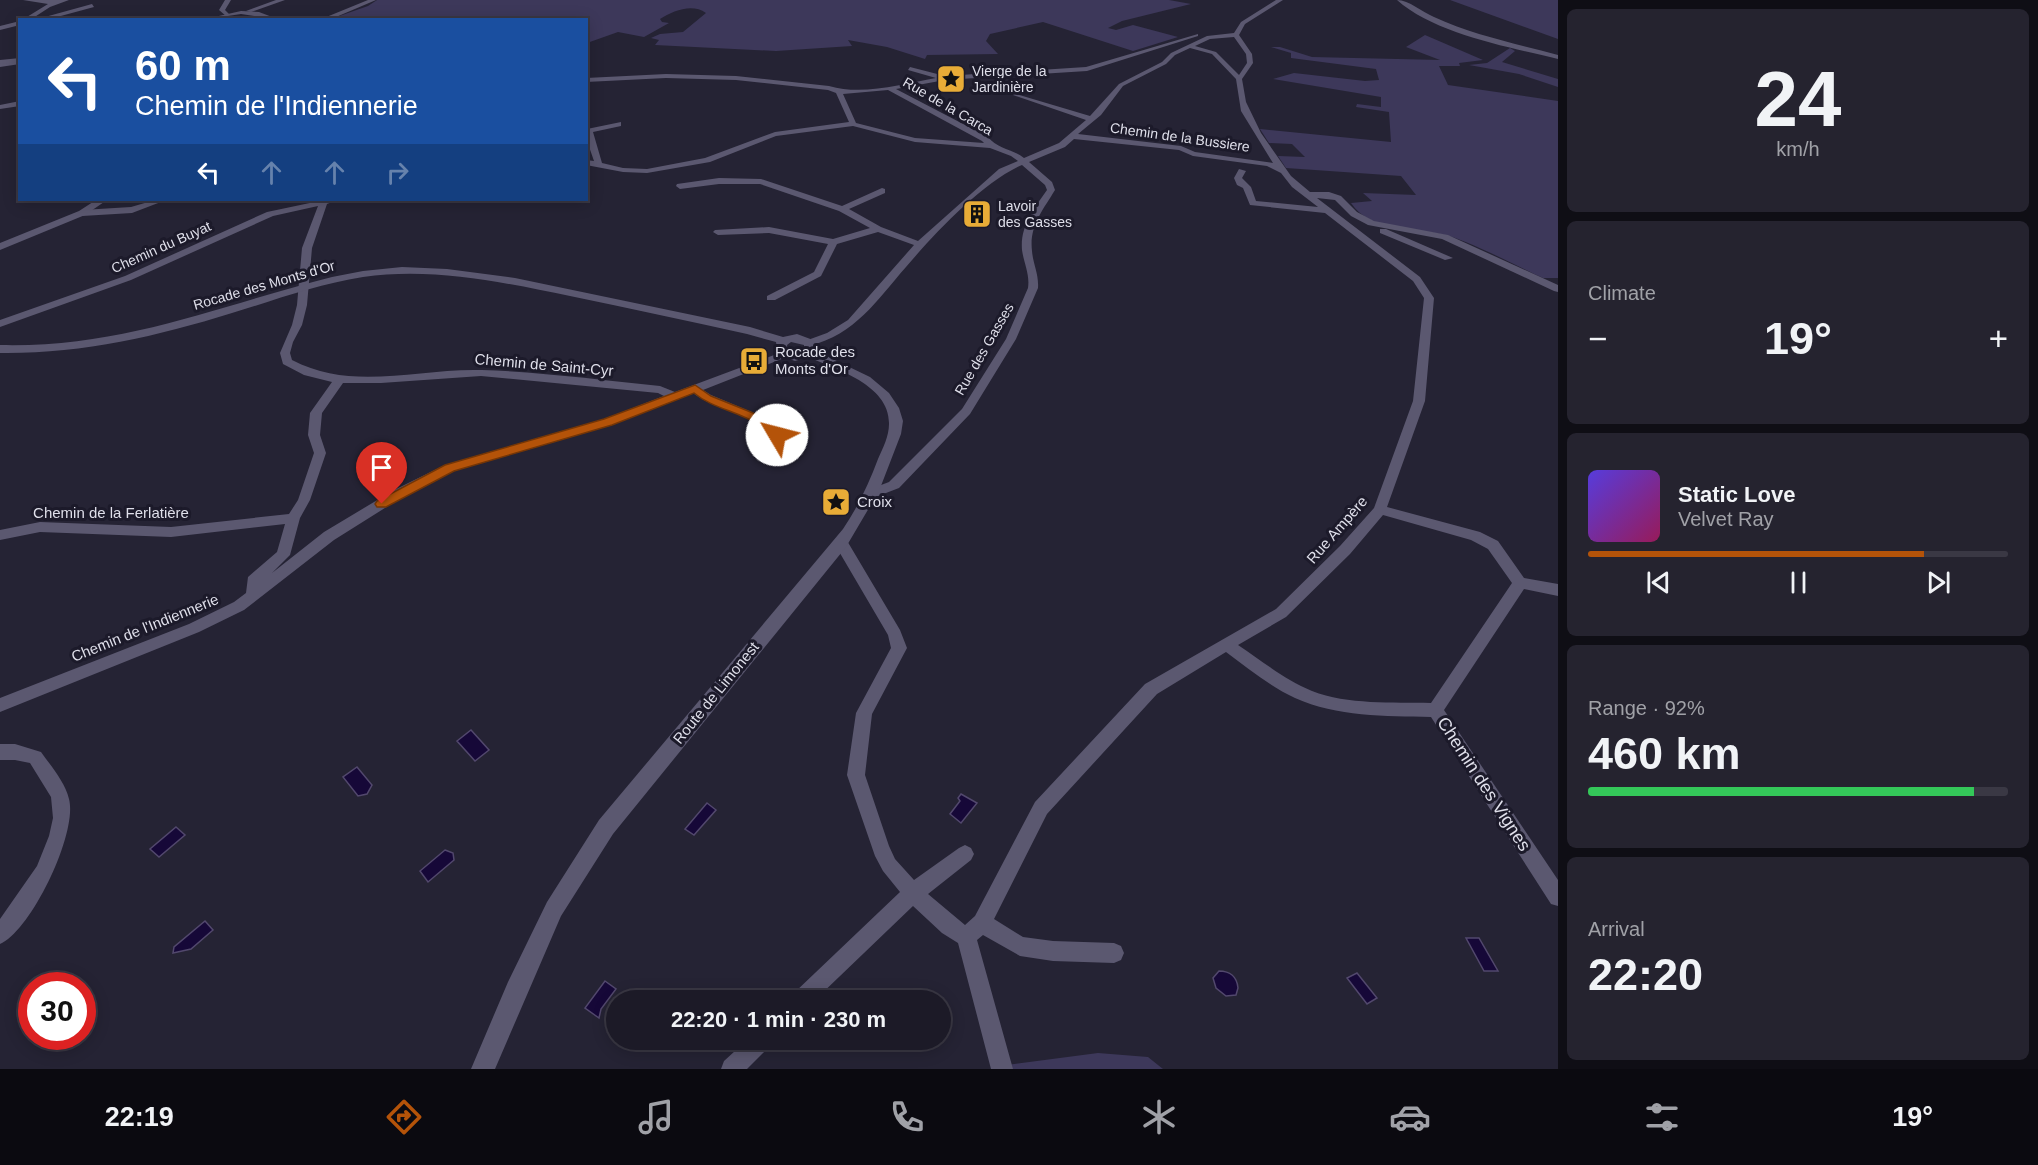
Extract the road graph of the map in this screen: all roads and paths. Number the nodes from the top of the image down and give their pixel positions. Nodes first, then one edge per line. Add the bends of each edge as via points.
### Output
1 (26, 0) edge
2 (66, 0) edge
3 (228, 0) edge
4 (282, 0) edge
5 (371, 0) edge
6 (1280, 0) edge
7 (1400, 0) edge
8 (56, 4) junction
9 (92, 6) dead end
10 (249, 11) junction
11 (226, 14) junction
12 (29, 18) edge
13 (45, 18) edge
14 (211, 18) edge
15 (273, 18) edge
16 (327, 18) edge
17 (18, 23) edge
18 (1, 29) edge
19 (1196, 35) junction
20 (1221, 35) junction
21 (1236, 36) junction
22 (1209, 37) junction
23 (1189, 46) junction
24 (1558, 57) edge
25 (18, 61) edge
26 (0, 63) edge
27 (910, 69) dead end
28 (945, 78) junction
29 (1239, 79) junction
30 (588, 80) edge
31 (891, 89) junction
32 (839, 92) junction
33 (1015, 94) dead end
34 (18, 103) edge
35 (0, 107) edge
36 (1091, 119) junction
37 (618, 124) dead end
38 (853, 124) junction
39 (1072, 136) junction
40 (991, 146) junction
41 (1023, 161) junction
42 (588, 162) edge
43 (599, 165) junction
44 (1242, 171) dead end
45 (1282, 171) junction
46 (680, 186) dead end
47 (882, 191) dead end
48 (1309, 195) junction
49 (100, 201) edge
50 (159, 201) edge
51 (329, 201) edge
52 (322, 203) junction
53 (842, 208) junction
54 (1326, 210) junction
55 (82, 213) junction
56 (1371, 224) junction
57 (878, 229) junction
58 (718, 232) dead end
59 (833, 242) junction
60 (919, 243) junction
61 (0, 247) edge
62 (1448, 258) dead end
63 (302, 288) junction
64 (1558, 289) edge
65 (771, 298) dead end
66 (0, 324) edge
67 (785, 348) junction
68 (809, 348) junction
69 (0, 350) edge
70 (339, 380) junction
71 (695, 389) junction
72 (674, 396) junction
73 (777, 435) dead end
74 (873, 493) junction
75 (1380, 510) junction
76 (293, 518) junction
77 (0, 535) edge
78 (841, 543) junction
79 (1520, 583) junction
80 (1558, 590) edge
81 (254, 596) junction
82 (1226, 644) junction
83 (0, 705) edge
84 (1435, 710) junction
85 (0, 752) edge
86 (965, 854) dead end
87 (913, 893) junction
88 (1558, 897) edge
89 (982, 923) junction
90 (0, 934) edge
91 (966, 937) junction
92 (1114, 952) dead end
93 (811, 990) edge
94 (752, 1050) edge
95 (483, 1069) edge
96 (732, 1069) edge
97 (1002, 1069) edge

1 - 8 street
2 - 8 street
3 - 11 street via 222,10
4 - 10 street
5 - 16 street
6 - 21 street via 1243,23
7 - 24 street via 1442,22
8 - 12 street
9 - 13 street
10 - 11 street
10 - 15 street
11 - 14 street
17 - 18 street
19 - 20 street
19 - 22 street
19 - 28 street via 1087,69
20 - 21 street
20 - 22 street
21 - 29 street, Rue Ampère via 1249,54 1250,63
22 - 23 street
23 - 29 street via 1214,52
23 - 36 street via 1121,85
25 - 26 street
27 - 28 street
28 - 31 street
29 - 45 street, Rue Ampère via 1242,104
30 - 32 street via 736,78
31 - 32 street
31 - 40 street, Rue de la Carca via 985,139
32 - 38 street
33 - 36 street
34 - 35 street
36 - 39 street
37 - 43 street via 589,134
38 - 40 street via 915,140
38 - 43 street via 775,134 707,160 647,171
39 - 41 street
39 - 45 street, Chemin de la Bussiere via 1181,148 1193,154 1269,164
40 - 41 street
41 - 60 street via 1002,171
41 - 74 street, Rue des Gasses via 1052,190 1029,224 1027,250 1034,279 1026,308 966,411 894,485
42 - 43 street
44 - 54 street via 1238,178 1247,187 1253,203
45 - 48 street, Rue Ampère
46 - 53 street via 750,181
47 - 53 street
48 - 54 street, Rue Ampère
48 - 56 street via 1338,198
49 - 55 street
50 - 55 street via 132,210
51 - 52 street, Chemin du Buyat
52 - 63 street via 307,248
52 - 66 street, Chemin du Buyat via 270,214 128,278
53 - 57 street
54 - 75 street, Rue Ampère via 1417,279 1429,298 1419,401
55 - 61 street
56 - 62 street
56 - 64 street via 1445,237
57 - 59 street
57 - 60 street
58 - 59 street via 769,230
59 - 65 street via 818,274
60 - 68 street via 855,319
63 - 67 street, Rocade des Monts d'Or via 380,272 479,276 750,331
63 - 69 street, Rocade des Monts d'Or via 141,336 78,348
63 - 70 street via 297,325 285,353 287,362 300,372
67 - 68 street via 795,357
67 - 68 street via 797,338
67 - 71 street, Chemin de l'Indiennerie
68 - 74 street, Route de Limonest via 872,384 894,411 893,440
70 - 72 street, Chemin de Saint-Cyr via 479,373 660,390
70 - 76 street via 316,413 314,435 320,453 304,500
71 - 72 street, Chemin de l'Indiennerie
71 - 73 street via 764,422
72 - 81 street, Chemin de l'Indiennerie via 599,425 474,459 425,480 329,536
74 - 78 street, Route de Limonest
75 - 79 street via 1475,536 1493,545
75 - 82 street, Rue Ampère via 1281,613
76 - 77 street, Chemin de la Ferlatière via 171,532 40,527
76 - 81 street via 282,555 254,581
78 - 87 street via 895,634 899,648 864,713 856,775 885,858
78 - 95 street, Route de Limonest via 606,826 554,909
79 - 80 street
79 - 84 street
81 - 83 street, Chemin de l'Indiennerie via 194,628
82 - 84 street, Chemin des Vignes via 1285,685 1323,702
82 - 89 street, Rue Ampère via 1151,689 1041,808
84 - 88 street, Chemin des Vignes
85 - 90 street via 35,757 61,800 60,826 51,859
86 - 87 street
87 - 91 street
87 - 93 street
89 - 91 street
89 - 92 street via 1020,946
91 - 97 street
94 - 96 street

